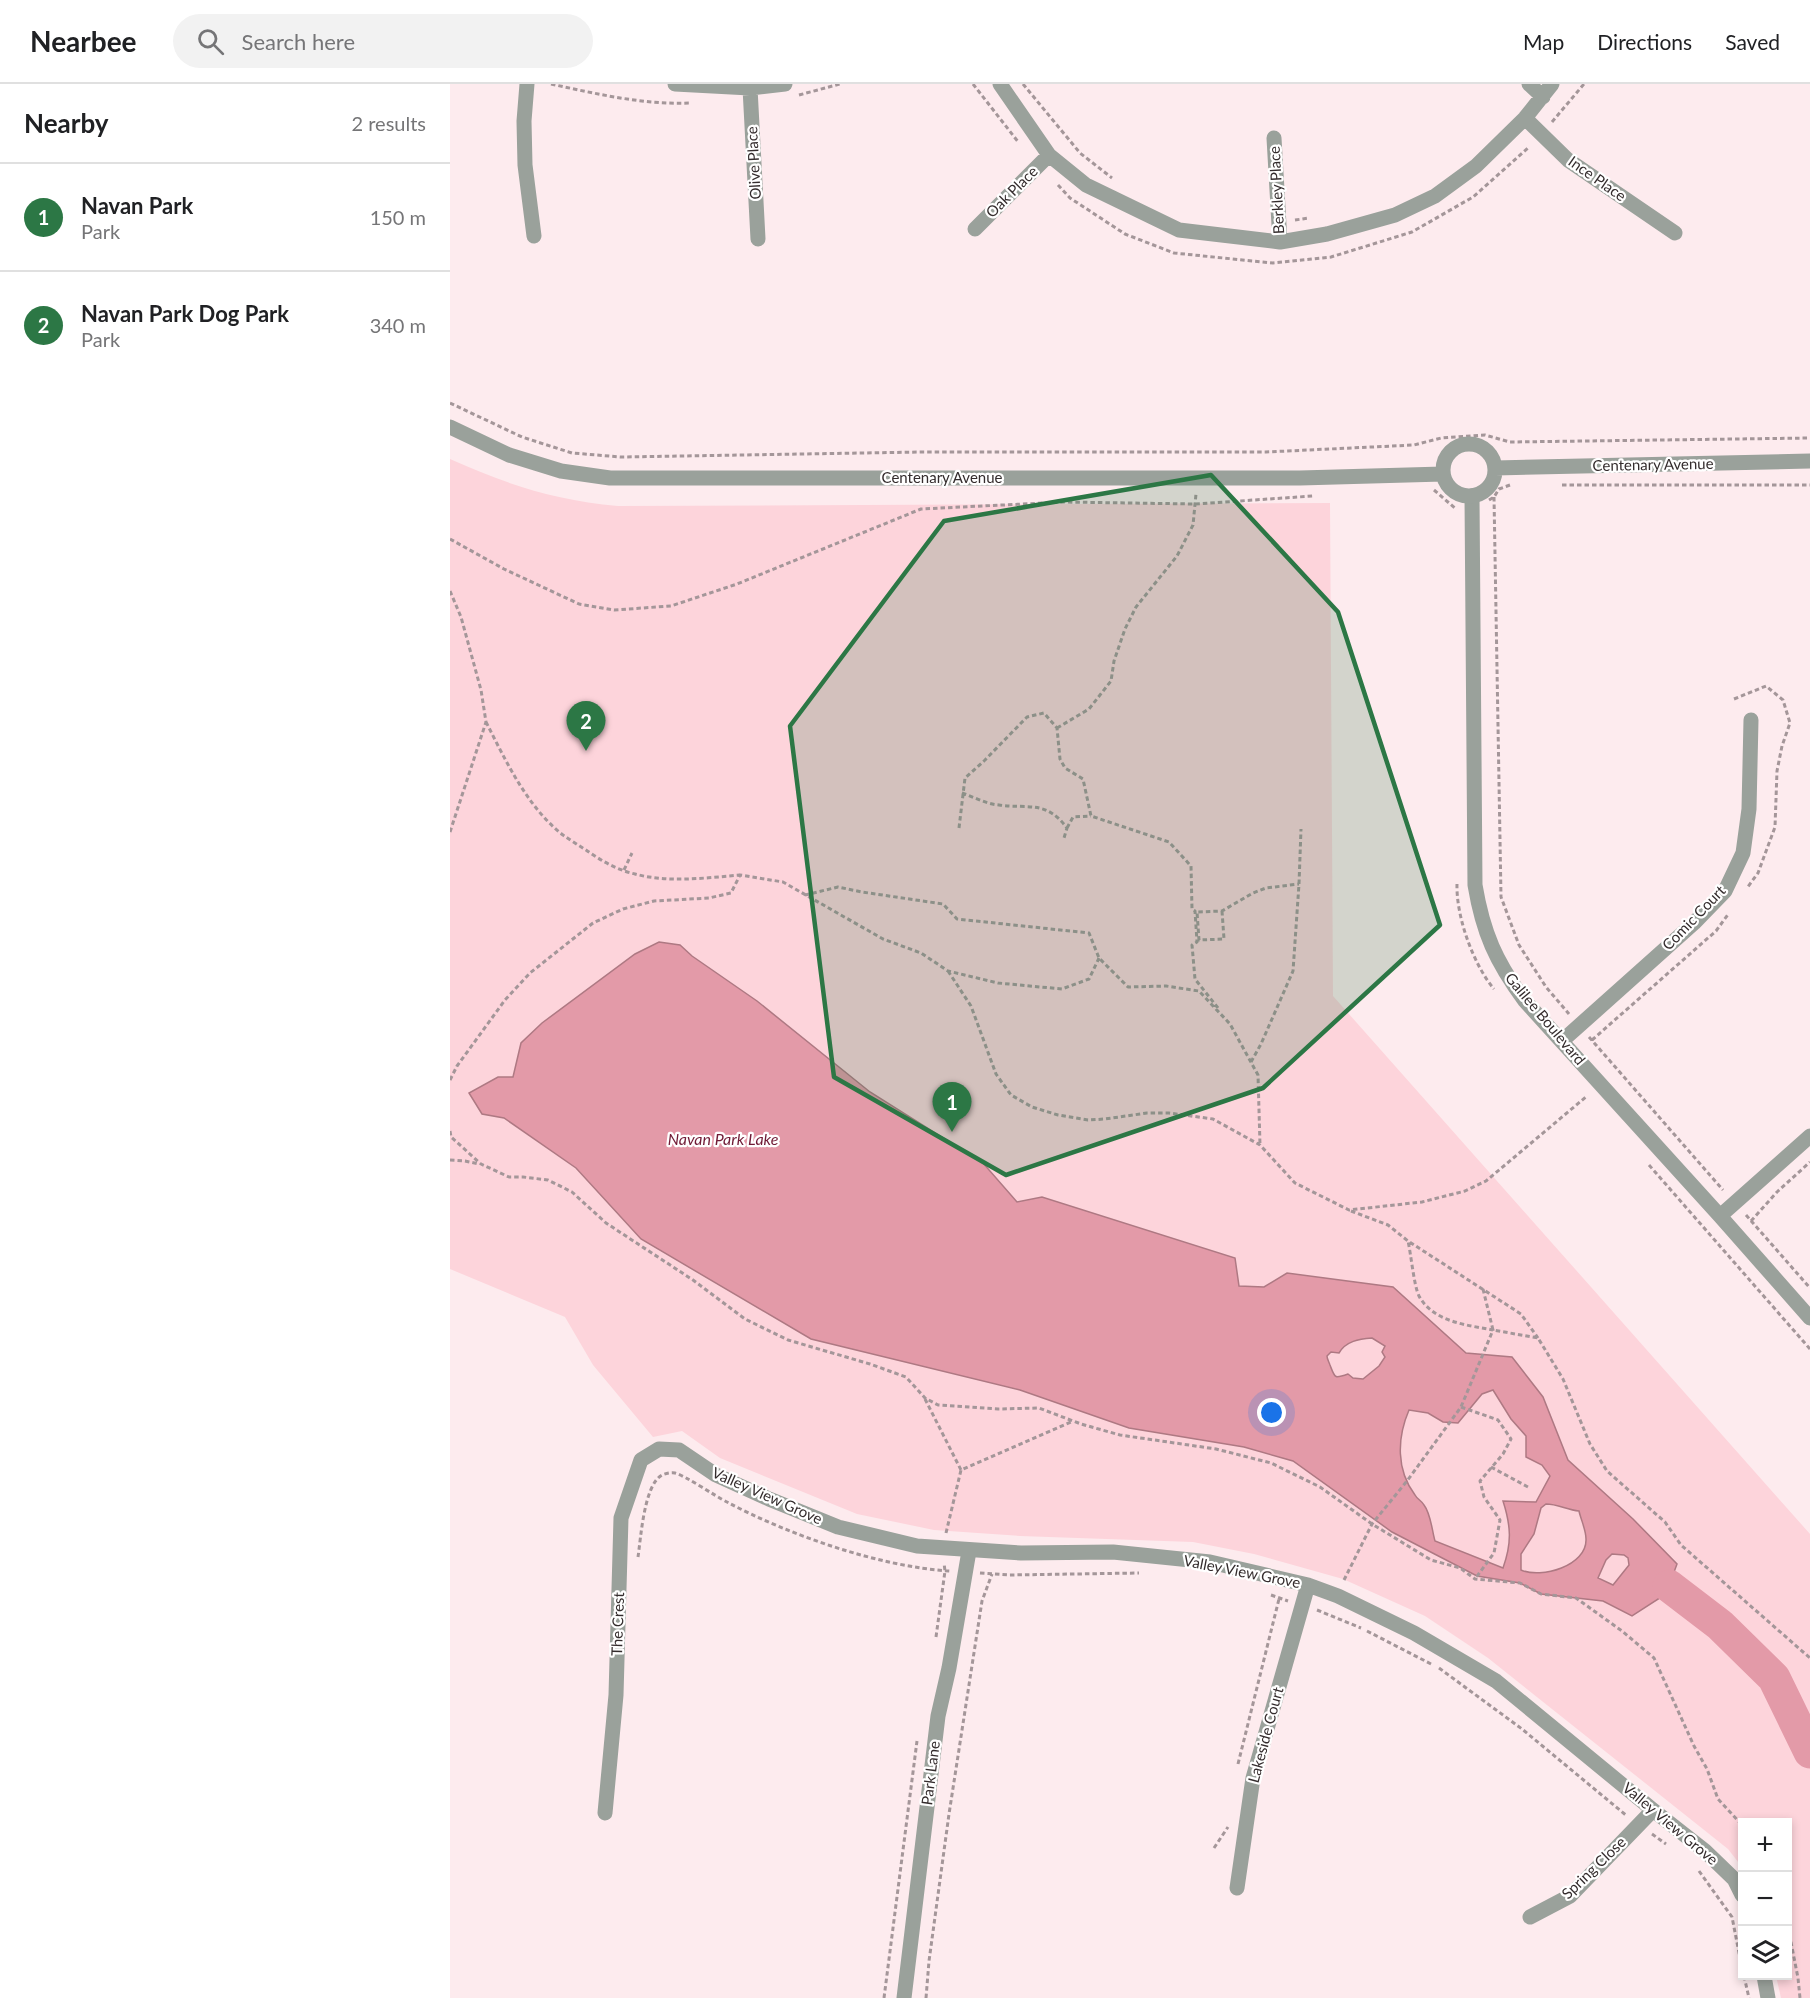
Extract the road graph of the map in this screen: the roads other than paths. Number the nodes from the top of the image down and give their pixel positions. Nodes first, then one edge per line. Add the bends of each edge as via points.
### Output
1 (527, 84) edge
2 (675, 84) edge
3 (784, 84) edge
4 (1530, 84) edge
5 (1552, 84) edge
6 (698, 85) edge
7 (1003, 85) edge
8 (750, 88) junction
9 (1543, 97) junction
10 (1525, 118) junction
11 (1274, 138) dead end
12 (1049, 155) junction
13 (975, 229) dead end
14 (1675, 233) dead end
15 (534, 236) dead end
16 (758, 239) dead end
17 (1281, 242) junction
18 (450, 427) edge
19 (1810, 461) edge
20 (1495, 468) junction
21 (1443, 474) junction
22 (1472, 503) junction
23 (1751, 720) dead end
24 (1562, 1041) junction
25 (1810, 1136) edge
26 (1720, 1216) junction
27 (1810, 1318) edge
28 (659, 1449) joint
29 (969, 1551) junction
30 (1308, 1585) junction
31 (1653, 1810) junction
32 (605, 1813) dead end
33 (1738, 1886) edge
34 (1236, 1888) dead end
35 (1530, 1917) dead end
36 (1765, 1980) edge
37 (904, 1998) edge
38 (1768, 1998) edge

1 - 15 street via 525,165
2 - 6 street
3 - 8 street
4 - 9 street
5 - 9 street
6 - 8 street
7 - 12 street
8 - 16 street, Olive Place
9 - 10 street
10 - 14 street, Ince Place via 1568,160
10 - 17 street via 1476,166 1435,196 1395,215
11 - 17 street, Berkley Place
12 - 13 street, Oak Place
12 - 17 street via 1086,185 1179,230
18 - 21 street, Centenary Avenue via 509,455 561,471 610,478 1289,478
19 - 20 street, Centenary Avenue
20 - 21 street via 1488,453 1474,444 1466,444 1446,458
20 - 22 street via 1491,483
21 - 22 street via 1457,493
22 - 24 street, Galilee Boulevard via 1475,885 1480,915 1504,972
23 - 24 street, Comic Court via 1749,809 1743,854 1725,891 1694,924
24 - 26 street, Galilee Boulevard
25 - 26 street
26 - 27 street, Galilee Boulevard
28 - 29 street, Valley View Grove via 679,1450 716,1474 838,1527 917,1546
28 - 32 street, The Crest via 641,1460 621,1518 616,1695
29 - 30 street, Valley View Grove via 1124,1553 1210,1562
29 - 37 street, Park Lane via 938,1716
30 - 31 street, Valley View Grove via 1414,1633 1496,1681
30 - 34 street, Lakeside Court via 1253,1778
31 - 33 street, Valley View Grove via 1705,1851
31 - 35 street, Spring Close via 1570,1896
36 - 38 street

